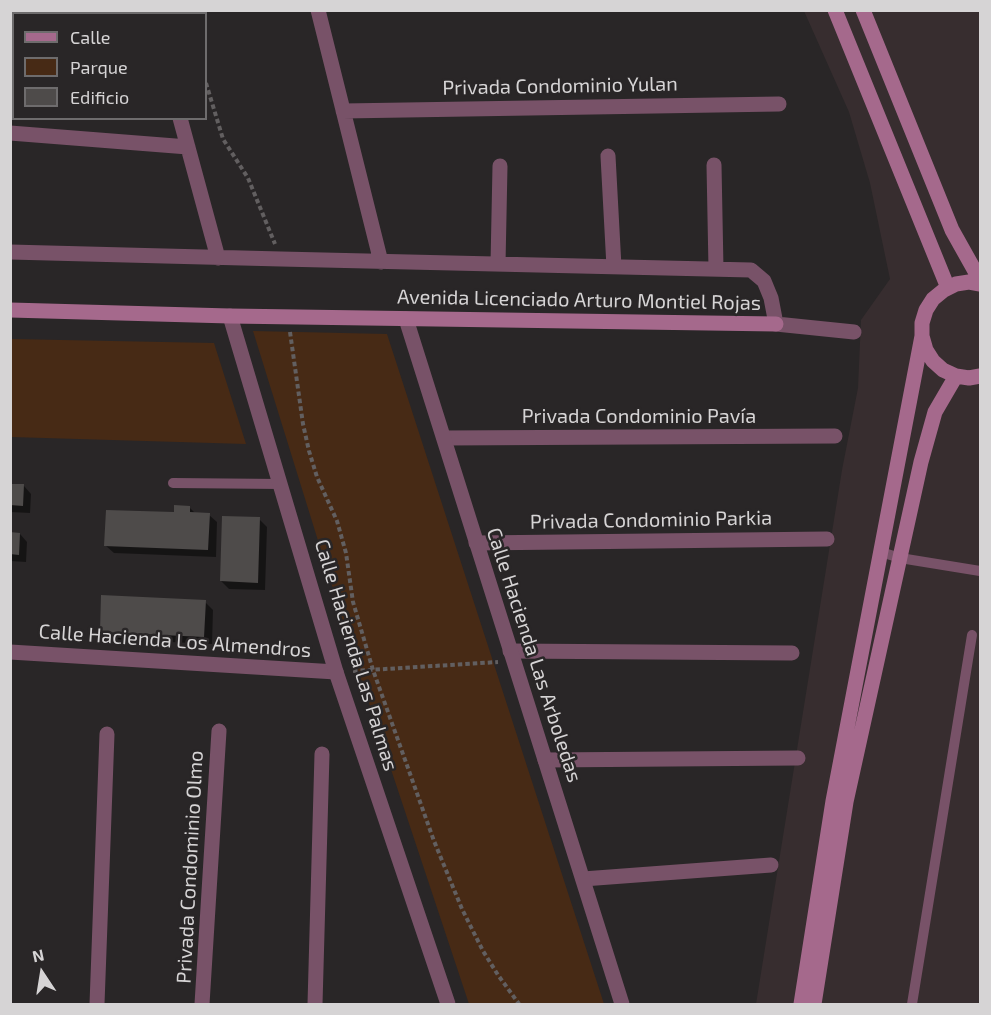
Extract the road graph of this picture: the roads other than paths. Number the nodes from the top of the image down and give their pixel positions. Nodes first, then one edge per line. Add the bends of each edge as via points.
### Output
1 (318, 10) edge
2 (835, 10) edge
3 (863, 10) edge
4 (779, 104) dead end
5 (343, 111) junction
6 (181, 120) edge
7 (10, 133) edge
8 (188, 147) junction
9 (609, 156) dead end
10 (714, 165) dead end
11 (500, 166) dead end
12 (10, 252) edge
13 (218, 258) junction
14 (381, 262) junction
15 (498, 264) junction
16 (614, 267) junction
17 (716, 269) junction
18 (981, 282) edge
19 (948, 288) junction
20 (10, 310) edge
21 (230, 316) junction
22 (406, 319) junction
23 (776, 324) junction
24 (854, 332) dead end
25 (922, 336) junction
26 (956, 375) junction
27 (981, 376) edge
28 (835, 436) dead end
29 (444, 438) junction
30 (172, 483) dead end
31 (281, 484) junction
32 (827, 540) dead end
33 (476, 543) junction
34 (881, 552) junction
35 (900, 558) junction
36 (981, 571) edge
37 (972, 635) dead end
38 (10, 652) edge
39 (792, 653) dead end
40 (512, 656) junction
41 (336, 672) junction
42 (219, 731) dead end
43 (107, 734) dead end
44 (322, 754) dead end
45 (798, 758) dead end
46 (545, 760) junction
47 (771, 865) dead end
48 (583, 879) junction
49 (96, 1005) edge
50 (202, 1005) edge
51 (315, 1005) edge
52 (448, 1005) edge
53 (622, 1005) edge
54 (801, 1005) edge
55 (814, 1005) edge
56 (912, 1005) edge

1 - 5 street
2 - 19 main road
3 - 18 main road via 952,230
4 - 5 street, Privada Condominio Yulan
5 - 14 street
6 - 8 street
7 - 8 street
8 - 13 street
9 - 16 street
10 - 17 street
11 - 15 street
12 - 13 street, Avenida Licenciado Arturo Montiel Rojas
13 - 14 street, Avenida Licenciado Arturo Montiel Rojas
14 - 15 street, Avenida Licenciado Arturo Montiel Rojas
15 - 16 street, Avenida Licenciado Arturo Montiel Rojas
16 - 17 street, Avenida Licenciado Arturo Montiel Rojas
17 - 23 street, Avenida Licenciado Arturo Montiel Rojas via 751,270 764,281
18 - 19 main road
19 - 25 main road via 926,310
20 - 21 main road, Avenida Licenciado Arturo Montiel Rojas
21 - 22 main road, Avenida Licenciado Arturo Montiel Rojas
21 - 31 street, Calle Hacienda Las Palmas
22 - 23 main road, Avenida Licenciado Arturo Montiel Rojas
22 - 29 street, Calle Hacienda Las Arboledas
23 - 24 street
25 - 26 main road via 933,361
25 - 34 main road
26 - 27 main road
26 - 35 main road via 935,412
28 - 29 street, Privada Condominio Pavía
29 - 33 street, Calle Hacienda Las Arboledas
30 - 31 lane
31 - 41 street, Calle Hacienda Las Palmas
32 - 33 street, Privada Condominio Parkia
33 - 40 street, Calle Hacienda Las Arboledas
34 - 35 lane
34 - 54 main road via 833,801
35 - 36 lane
35 - 55 main road via 846,802
37 - 56 lane
38 - 41 street, Calle Hacienda Los Almendros
39 - 40 street
40 - 46 street, Calle Hacienda Las Arboledas
41 - 52 street, Calle Hacienda Las Palmas
42 - 50 street, Privada Condominio Olmo
43 - 49 street
44 - 51 street
45 - 46 street
46 - 48 street, Calle Hacienda Las Arboledas
47 - 48 street
48 - 53 street, Calle Hacienda Las Arboledas

